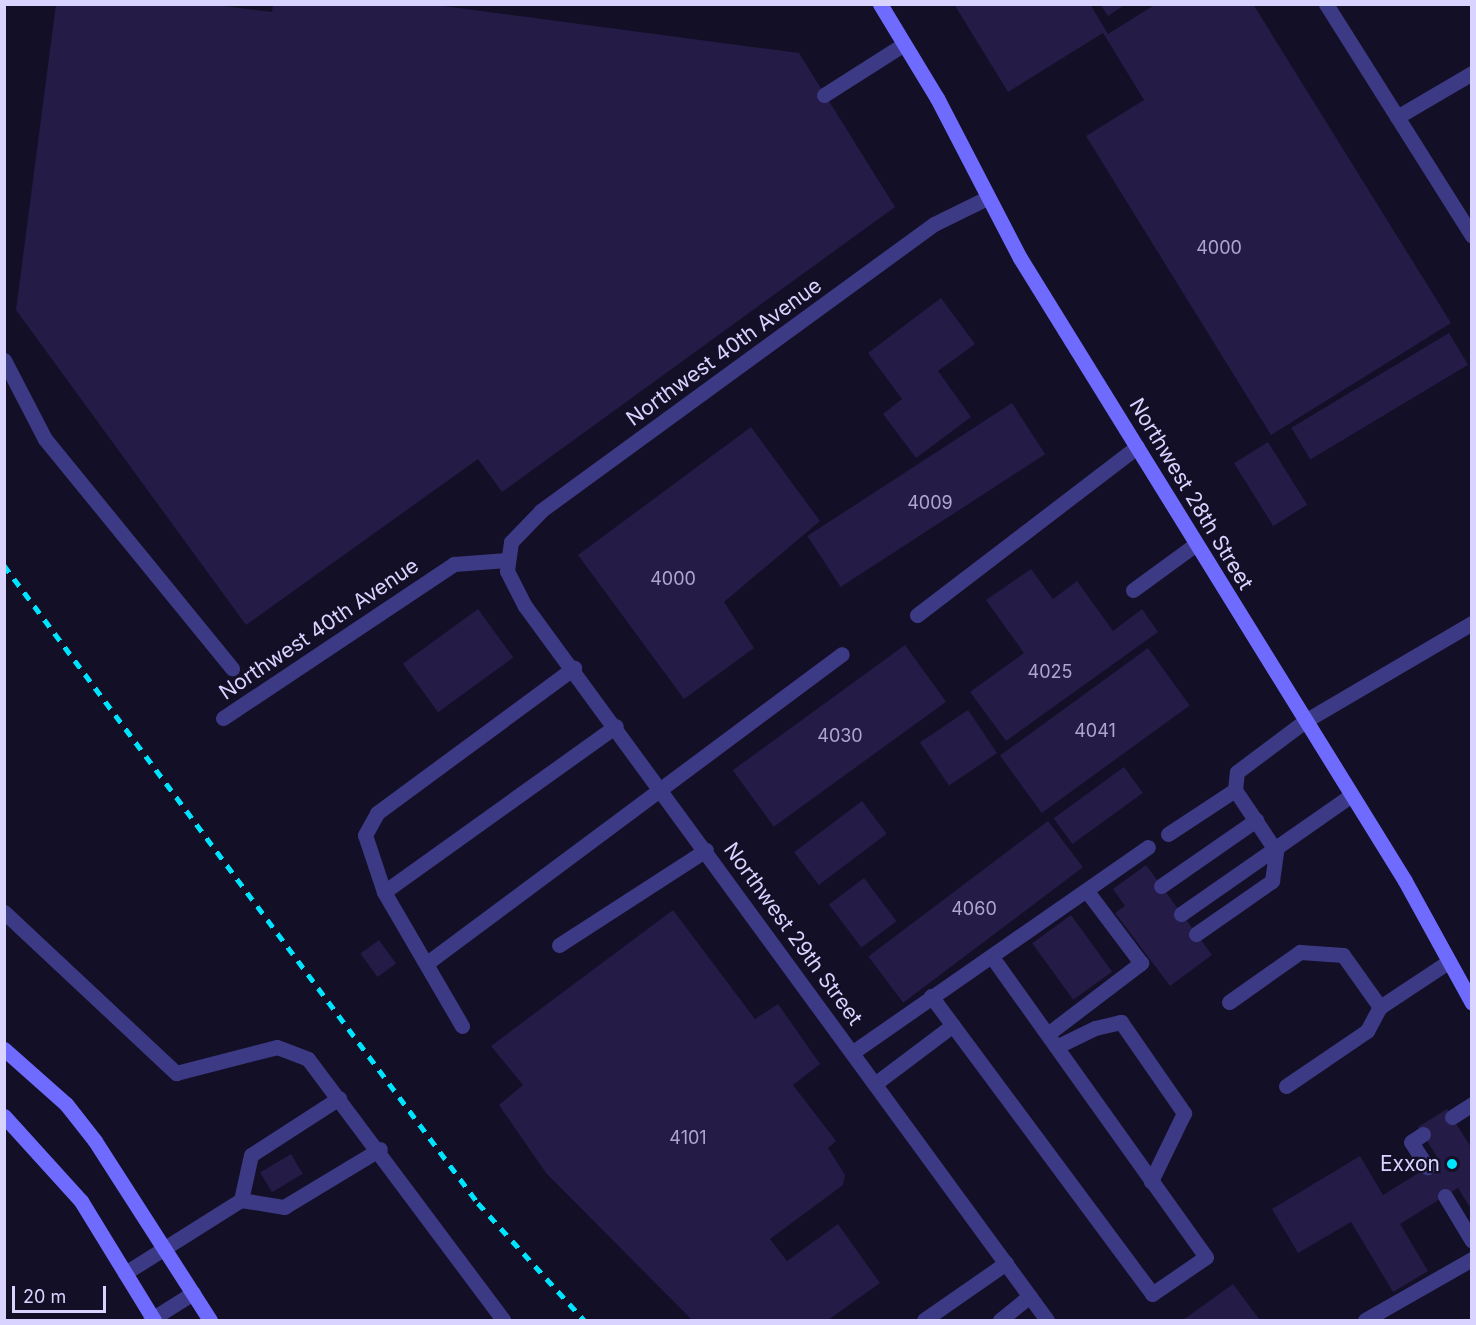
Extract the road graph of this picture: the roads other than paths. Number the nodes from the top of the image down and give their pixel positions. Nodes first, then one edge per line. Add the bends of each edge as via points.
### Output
1 (880, 4) edge
2 (1326, 4) edge
3 (904, 44) junction
4 (1472, 73) edge
5 (824, 95) dead end
6 (1397, 117) junction
7 (987, 198) junction
8 (1472, 236) edge
9 (4, 360) edge
10 (1137, 447) junction
11 (1196, 544) junction
12 (507, 566) junction
13 (1133, 590) dead end
14 (917, 615) dead end
15 (1472, 623) edge
16 (842, 654) dead end
17 (232, 668) dead end
18 (574, 668) junction
19 (223, 718) dead end
20 (1305, 721) junction
21 (616, 726) junction
22 (661, 788) junction
23 (1235, 790) junction
24 (1350, 796) junction
25 (1256, 820) junction
26 (1168, 834) dead end
27 (1148, 847) dead end
28 (706, 850) junction
29 (1276, 850) junction
30 (1161, 886) dead end
31 (1086, 890) junction
32 (384, 892) junction
33 (4, 912) edge
34 (1181, 914) dead end
35 (1196, 934) dead end
36 (559, 945) dead end
37 (992, 957) junction
38 (1448, 962) junction
39 (428, 963) junction
40 (931, 996) junction
41 (1229, 1002) dead end
42 (1472, 1003) edge
43 (1380, 1007) junction
44 (953, 1025) junction
45 (462, 1026) dead end
46 (1053, 1040) junction
47 (4, 1048) edge
48 (853, 1052) junction
49 (876, 1083) junction
50 (1286, 1086) dead end
51 (339, 1098) junction
52 (1471, 1105) edge
53 (4, 1116) edge
54 (1452, 1117) dead end
55 (1423, 1134) dead end
56 (380, 1149) junction
57 (1427, 1167) dead end
58 (1152, 1181) junction
59 (1463, 1197) dead end
60 (242, 1200) junction
61 (1466, 1219) edge
62 (1471, 1239) edge
63 (166, 1248) junction
64 (1472, 1259) edge
65 (1006, 1263) junction
66 (125, 1273) junction
67 (193, 1293) junction
68 (1030, 1296) junction
69 (152, 1320) edge
70 (210, 1320) edge
71 (503, 1320) edge
72 (924, 1320) edge
73 (1000, 1320) edge
74 (1047, 1320) edge
75 (1365, 1320) edge

1 - 3 street, Northwest 28th Street
2 - 6 street
3 - 5 street
3 - 7 street, Northwest 28th Street
4 - 6 street
6 - 8 street
7 - 10 street, Northwest 28th Street
7 - 12 street, Northwest 40th Avenue via 934,224 541,511 518,531
9 - 17 street via 45,439
10 - 11 street, Northwest 28th Street
10 - 14 street
11 - 13 street
11 - 20 street, Northwest 28th Street
12 - 18 street, Northwest 29th Street via 525,606
12 - 19 street, Northwest 40th Avenue via 454,564
15 - 20 street
16 - 22 street
18 - 21 street, Northwest 29th Street
18 - 32 street via 377,813 365,835
20 - 23 street via 1258,752 1237,772
20 - 24 street, Northwest 28th Street
21 - 22 street, Northwest 29th Street
21 - 32 street
22 - 28 street, Northwest 29th Street
22 - 39 street
23 - 25 street
23 - 26 street
24 - 29 street
24 - 38 street, Northwest 28th Street
25 - 29 street
25 - 30 street
27 - 31 street
28 - 36 street
28 - 48 street, Northwest 29th Street
29 - 34 street
29 - 35 street via 1272,881
31 - 37 street
31 - 46 street via 1116,921 1141,956
32 - 39 street
33 - 51 street via 176,1073 277,1047 308,1059
37 - 40 street
37 - 46 street
38 - 42 street, Northwest 28th Street
38 - 43 street
39 - 45 street
40 - 44 street
40 - 48 street
41 - 43 street via 1300,952 1319,950 1343,955
43 - 50 street via 1367,1031
44 - 49 street
44 - 58 street via 1152,1294 1206,1257
46 - 58 street
46 - 58 street via 1121,1022 1184,1113
47 - 63 street via 66,1104 120,1175
48 - 49 street, Northwest 29th Street
49 - 65 street, Northwest 29th Street
51 - 56 street
51 - 60 street via 251,1155
52 - 54 street
53 - 66 street via 81,1201
55 - 57 street via 1411,1142
56 - 60 street via 284,1207
56 - 71 street
59 - 61 street via 1447,1200
60 - 63 street
61 - 62 street
63 - 66 street
63 - 67 street
64 - 75 street
65 - 68 street, Northwest 29th Street
65 - 72 street
66 - 69 street
67 - 69 street
67 - 70 street
68 - 73 street
68 - 74 street, Northwest 29th Street

